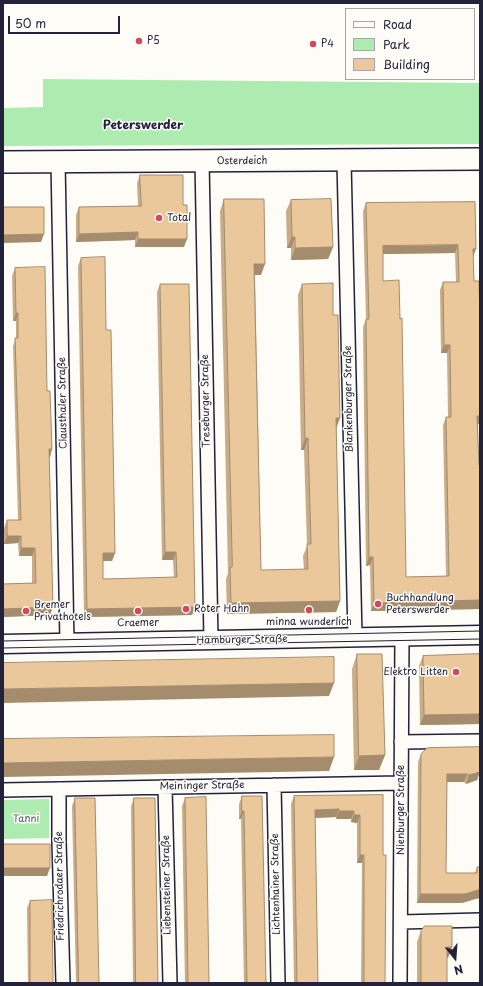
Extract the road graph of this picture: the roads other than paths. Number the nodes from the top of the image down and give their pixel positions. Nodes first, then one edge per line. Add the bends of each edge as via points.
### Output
1 (480, 159) edge
2 (202, 161) junction
3 (344, 161) junction
4 (3, 162) edge
5 (58, 162) junction
6 (480, 635) edge
7 (402, 636) junction
8 (355, 637) junction
9 (211, 640) junction
10 (67, 643) junction
11 (3, 644) edge
12 (480, 741) edge
13 (401, 742) junction
14 (401, 783) junction
15 (274, 785) junction
16 (165, 787) junction
17 (59, 789) junction
18 (3, 790) edge
19 (480, 920) edge
20 (401, 922) junction
21 (63, 983) edge
22 (170, 983) edge
23 (278, 983) edge
24 (400, 983) edge

1 - 3 main road, Osterdeich
2 - 3 main road, Osterdeich
2 - 5 main road, Osterdeich
2 - 9 street, Treseburger Straße
3 - 8 street, Blankenburger Straße
4 - 5 main road, Osterdeich
5 - 10 street, Clausthaler Straße
6 - 7 street, Hamburger Straße
7 - 8 street, Hamburger Straße
7 - 13 street, Nienburger Straße
8 - 9 street, Hamburger Straße
9 - 10 street, Hamburger Straße
10 - 11 street, Hamburger Straße
12 - 13 street
13 - 14 street, Nienburger Straße
14 - 15 street, Meininger Straße
14 - 20 street, Nienburger Straße
15 - 16 street, Meininger Straße
15 - 23 street, Lichtenhainer Straße
16 - 17 street, Meininger Straße
16 - 22 street, Liebensteiner Straße
17 - 18 street, Meininger Straße
17 - 21 street, Friedrichrodaer Straße
19 - 20 street
20 - 24 street, Nienburger Straße

